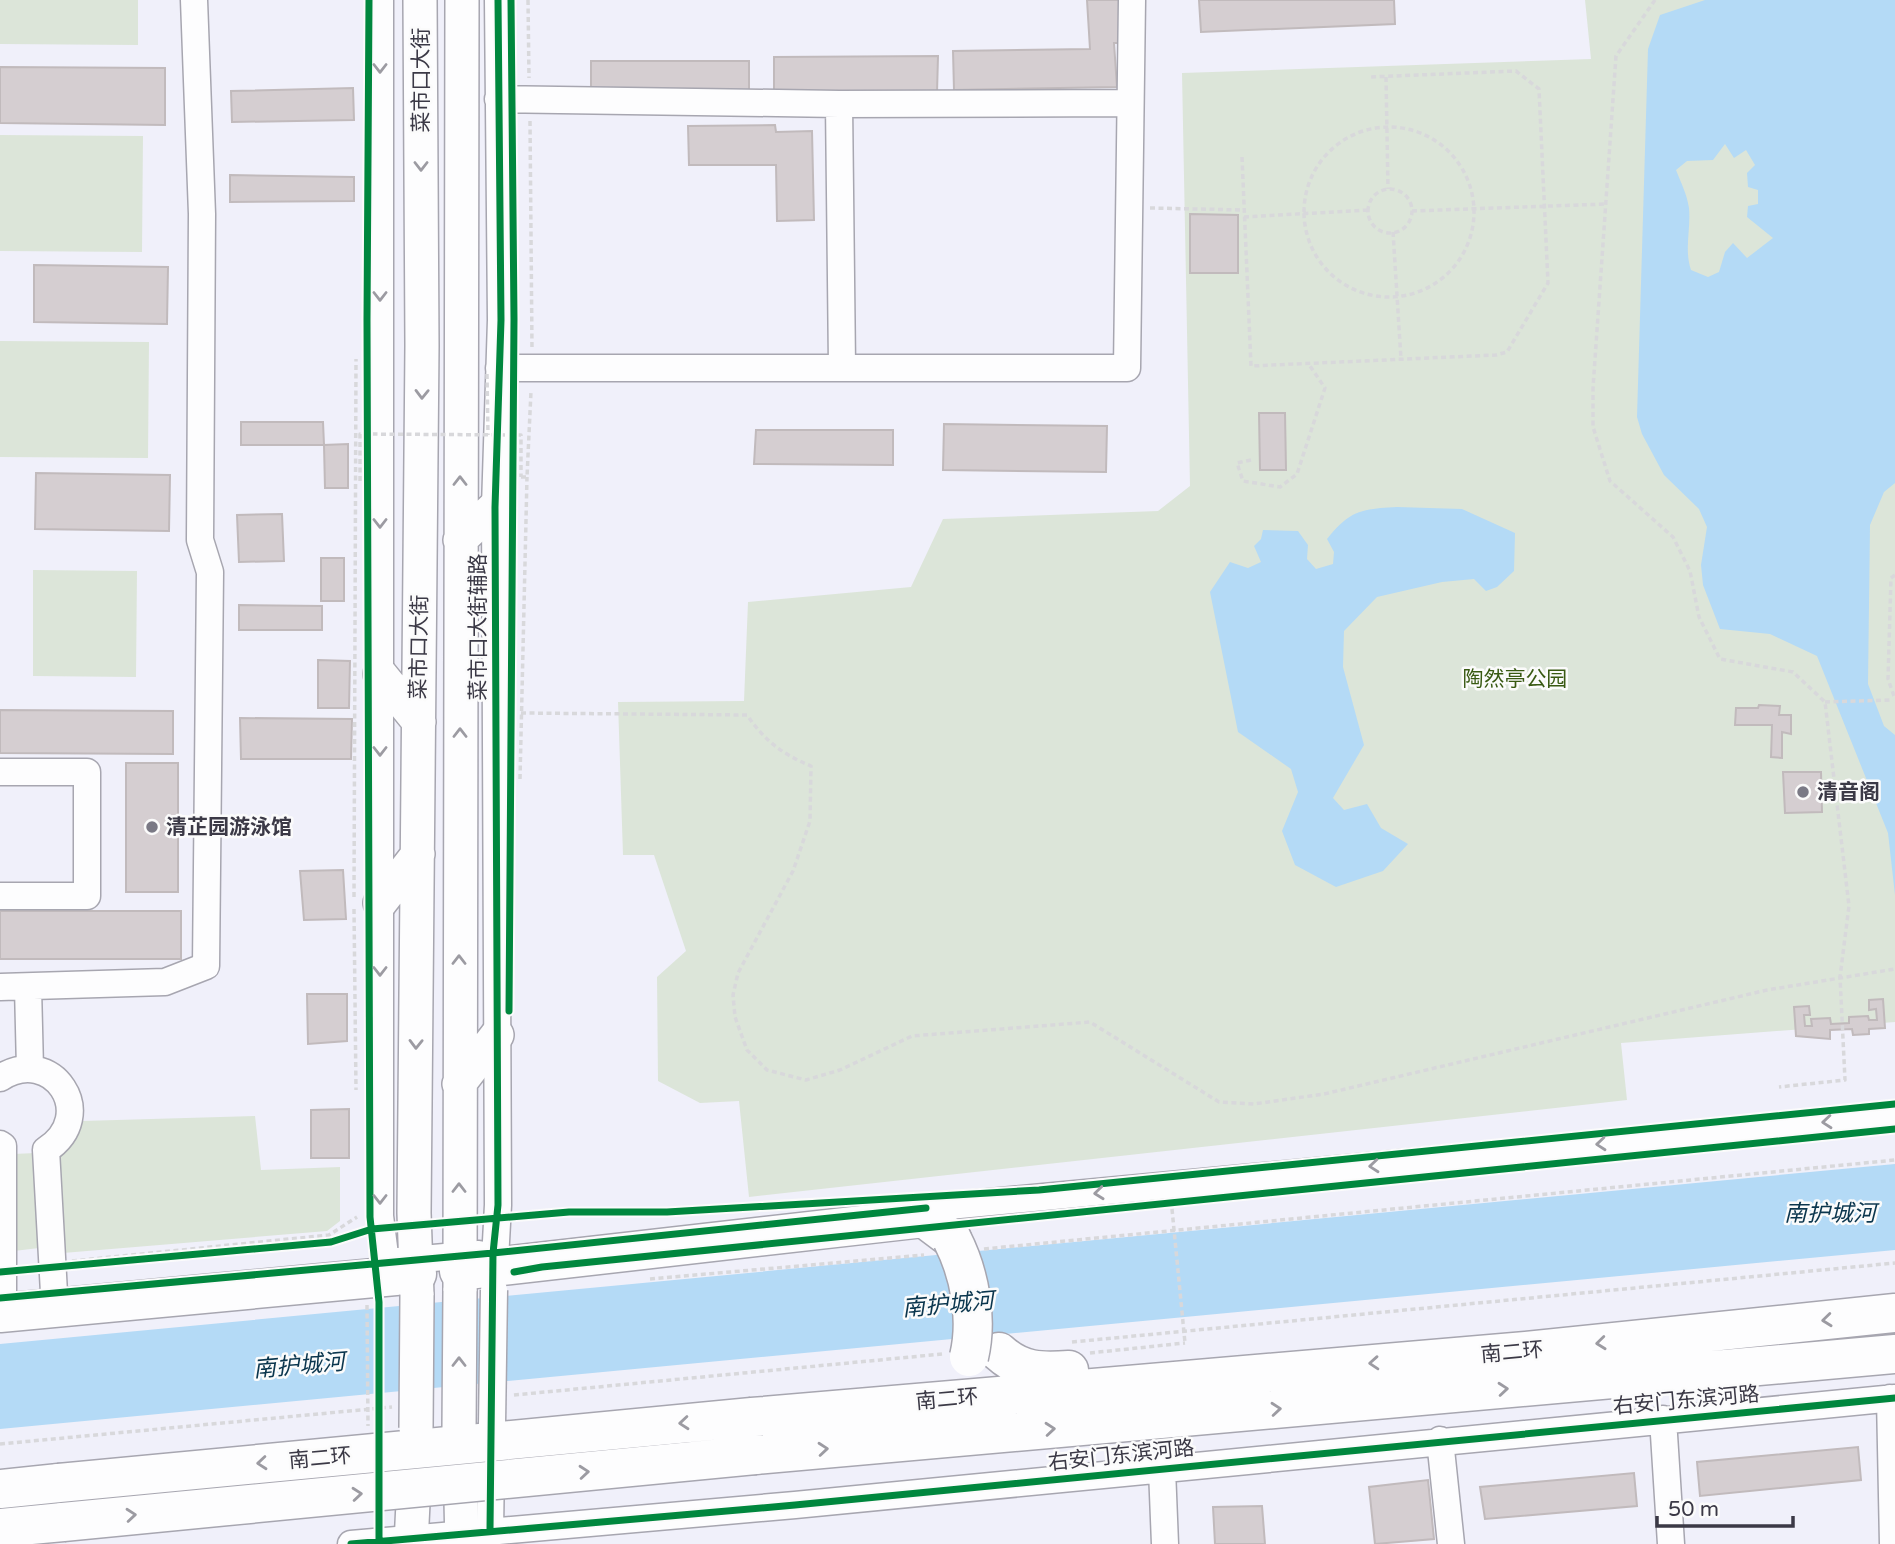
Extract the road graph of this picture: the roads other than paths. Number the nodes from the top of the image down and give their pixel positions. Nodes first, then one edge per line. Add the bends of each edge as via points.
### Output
1 (194, 0) edge
2 (380, 0) edge
3 (420, 0) edge
4 (462, 0) edge
5 (498, 0) edge
6 (1132, 0) edge
7 (499, 99) junction
8 (1130, 103) junction
9 (839, 104) junction
10 (842, 366) junction
11 (493, 371) junction
12 (509, 488) junction
13 (460, 540) junction
14 (380, 674) junction
15 (419, 722) junction
16 (0, 772) edge
17 (418, 854) junction
18 (0, 897) edge
19 (380, 903) junction
20 (0, 987) edge
21 (28, 987) junction
22 (497, 1035) junction
23 (30, 1069) junction
24 (0, 1078) edge
25 (459, 1084) junction
26 (1895, 1116) edge
27 (0, 1144) edge
28 (956, 1227) junction
29 (476, 1271) junction
30 (409, 1273) junction
31 (52, 1275) junction
32 (1, 1303) edge
33 (1895, 1312) edge
34 (1895, 1354) edge
35 (984, 1355) junction
36 (1216, 1375) junction
37 (1892, 1398) edge
38 (806, 1412) junction
39 (1663, 1419) junction
40 (1440, 1440) junction
41 (1162, 1469) junction
42 (0, 1478) edge
43 (59, 1483) junction
44 (0, 1489) edge
45 (0, 1528) edge
46 (471, 1535) edge
47 (395, 1542) edge
48 (351, 1544) edge
49 (1165, 1544) edge
50 (1451, 1544) edge
51 (1671, 1544) edge
52 (1893, 1544) edge

1 - 21 street via 202,214 201,540 209,572 206,966 165,982
2 -> 14 street
3 -> 15 main road, 菜市口大街
13 -> 4 main road, 菜市口大街
5 - 7 street, 菜市口大街辅路
6 - 8 street
7 - 9 street
7 - 11 street, 菜市口大街辅路
8 - 9 street
8 - 10 street via 1126,368
9 - 10 street
10 - 11 street
11 - 12 street, 菜市口大街辅路
12 - 13 main road
12 - 22 street, 菜市口大街辅路
25 -> 13 main road, 菜市口大街
14 - 15 main road
14 -> 19 street
15 - 17 main road, 菜市口大街
16 - 18 street via 87,772 87,897
17 - 19 main road
17 -> 30 main road, 菜市口大街
19 -> 30 street via 380,1216
20 - 21 street
21 - 23 street
22 - 25 main road
22 - 29 street, 菜市口大街辅路 via 498,1206
23 - 24 street
23 - 31 street via 55,1078 70,1105 68,1127 46,1150
29 -> 25 main road, 菜市口大街
26 -> 28 street via 1029,1201
27 - 32 street
28 - 29 highway via 924,1218
28 - 35 highway via 981,1267
29 - 30 street
46 -> 29 main road, 菜市口大街, bridge via 459,1430
29 - 46 street, 菜市口大街辅路, bridge via 492,1424
30 - 31 street
30 - 32 highway
30 - 47 main road, 菜市口大街, bridge via 416,1428
31 - 32 street
33 -> 36 highway, 南二环 via 1526,1351
45 -> 34 highway, 南二环, bridge via 755,1455
35 - 36 highway via 1041,1372 1160,1364
35 - 38 highway via 939,1381 837,1394
36 - 38 highway, 南二环
37 - 39 street, 右安门东滨河路
37 - 52 street
38 -> 43 highway, 南二环, bridge
39 - 40 street, 右安门东滨河路
39 - 51 street
40 - 41 street, 右安门东滨河路
40 - 50 street
41 - 46 street, 右安门东滨河路
41 - 49 street
42 - 43 highway
43 - 44 highway, 南二环
46 - 47 street, 右安门东滨河路
47 - 48 street, 右安门东滨河路

